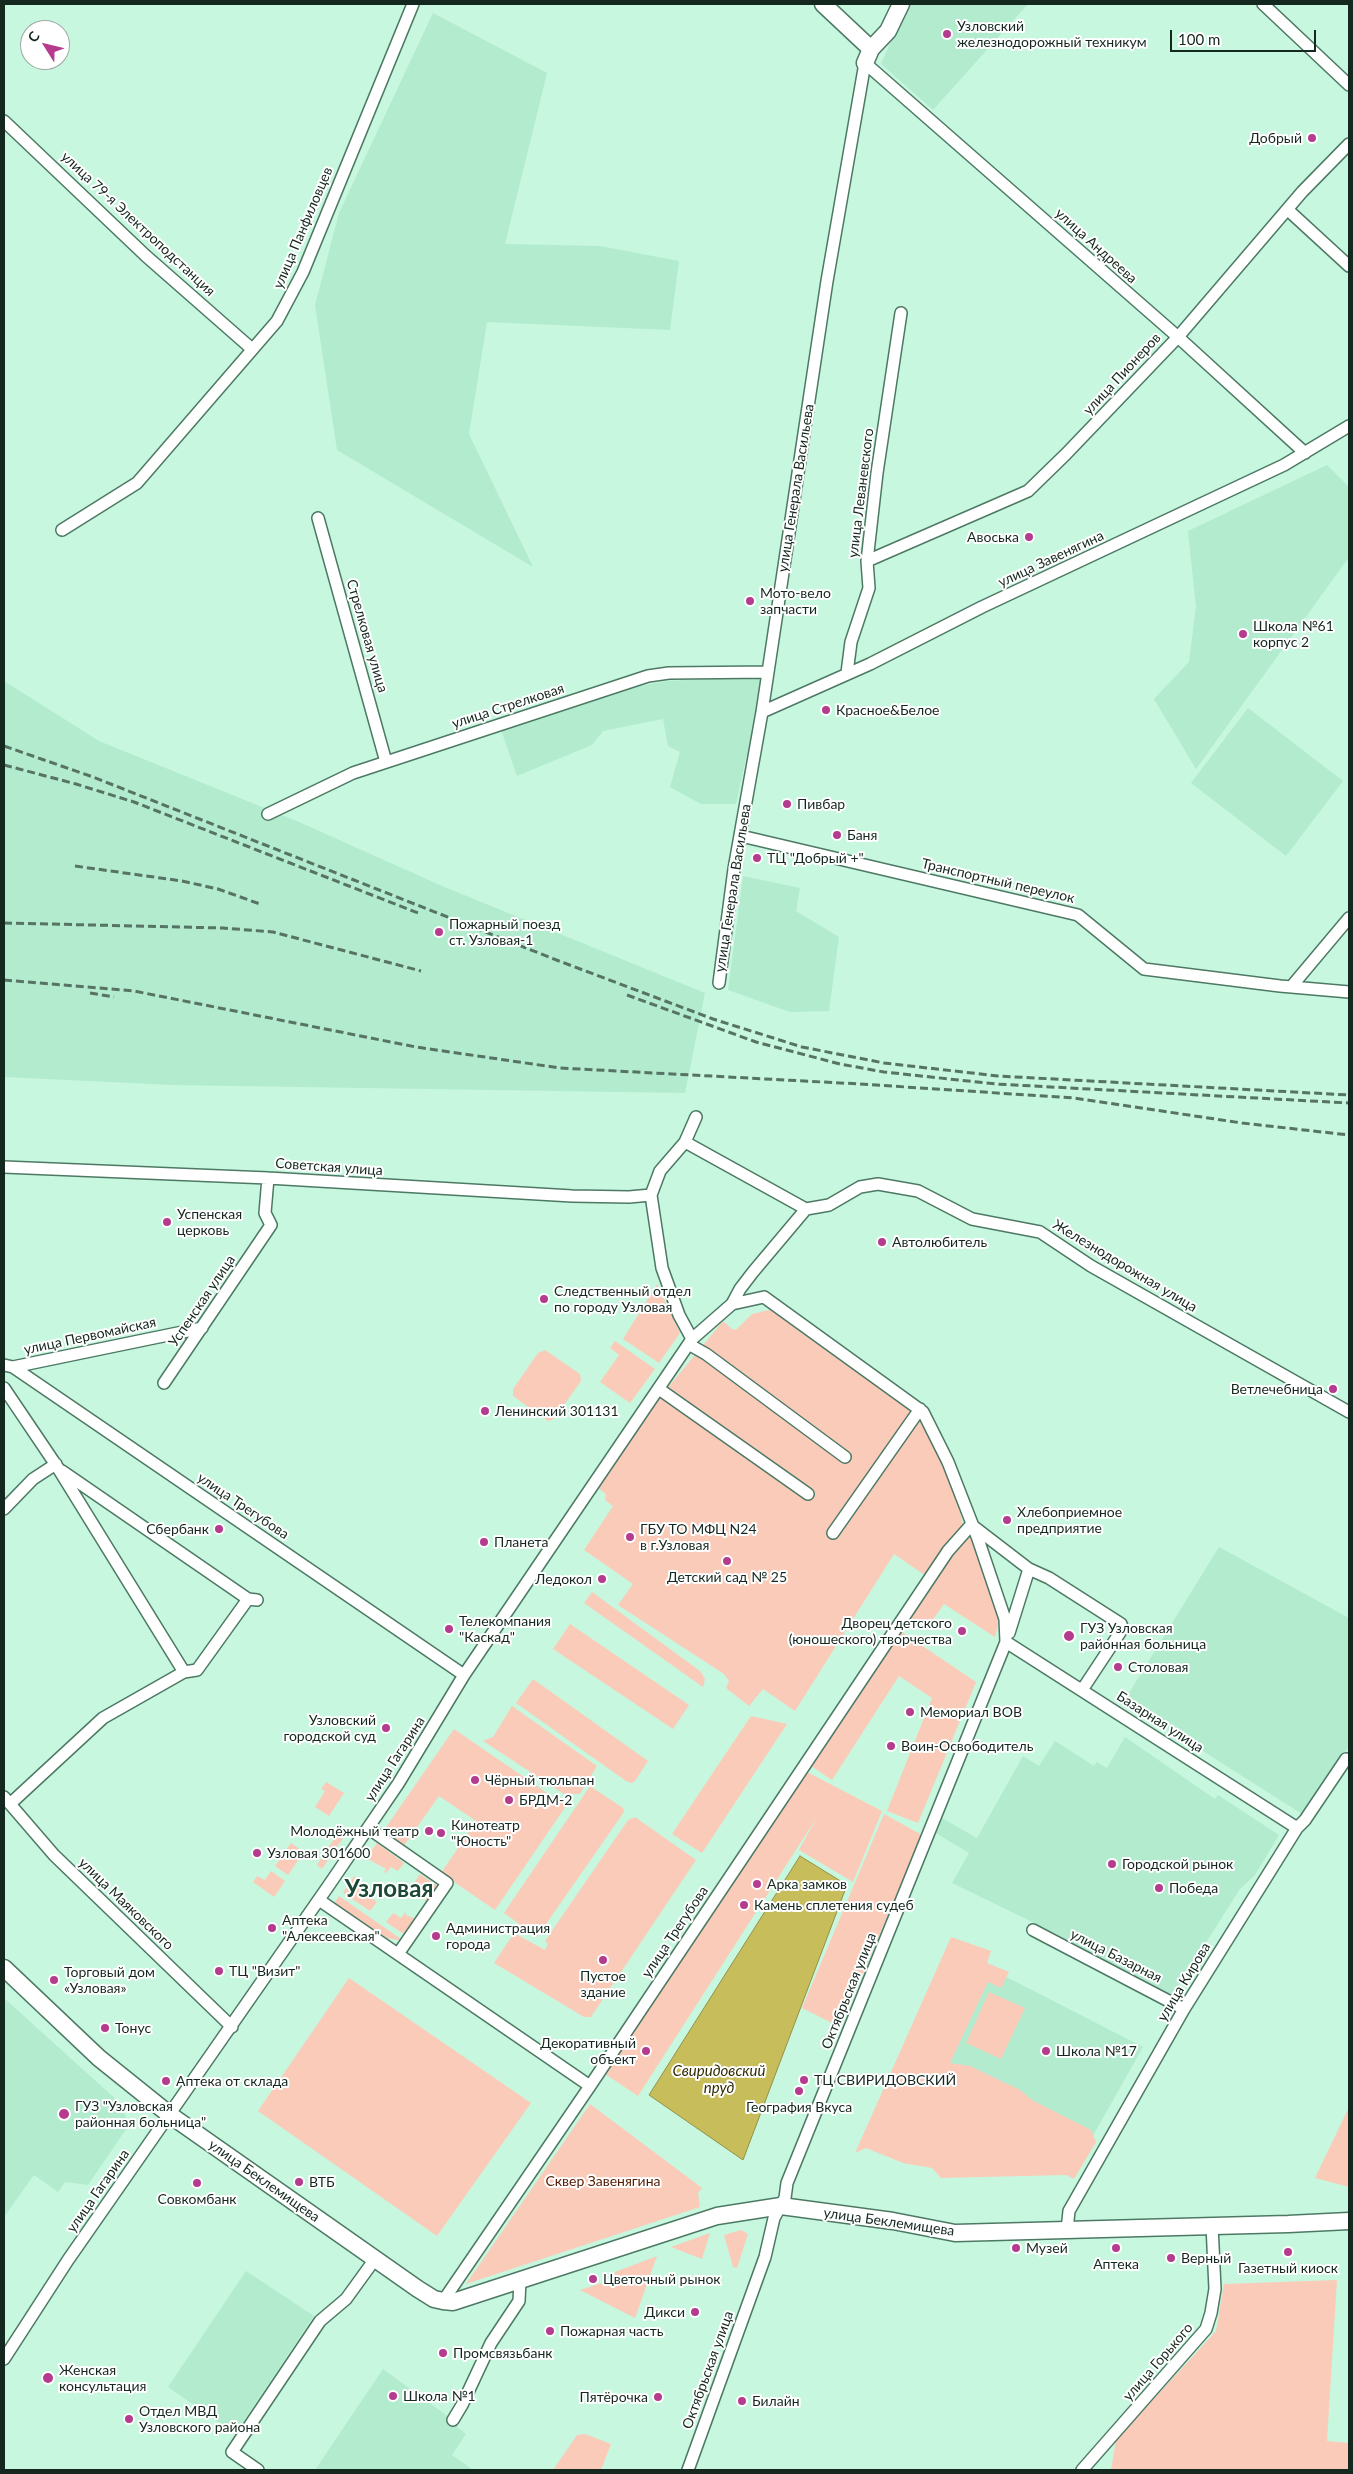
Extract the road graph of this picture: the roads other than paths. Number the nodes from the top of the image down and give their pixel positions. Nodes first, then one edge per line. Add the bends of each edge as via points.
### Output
1 (413, 4) edge
2 (823, 4) edge
3 (901, 4) edge
4 (1263, 4) edge
5 (868, 56) junction
6 (1349, 85) edge
7 (4, 121) edge
8 (1349, 144) edge
9 (1288, 210) junction
10 (1349, 266) edge
11 (900, 314) dead end
12 (1178, 337) junction
13 (252, 349) junction
14 (1349, 426) edge
15 (1305, 453) junction
16 (318, 518) dead end
17 (62, 530) dead end
18 (867, 561) junction
19 (768, 672) junction
20 (847, 673) junction
21 (762, 712) junction
22 (386, 762) junction
23 (268, 814) dead end
24 (741, 836) junction
25 (1349, 918) edge
26 (719, 983) dead end
27 (1291, 987) junction
28 (1349, 992) edge
29 (696, 1117) dead end
30 (685, 1142) junction
31 (4, 1167) edge
32 (268, 1178) junction
33 (651, 1195) junction
34 (806, 1209) junction
35 (732, 1304) junction
36 (202, 1328) junction
37 (691, 1342) junction
38 (8, 1366) edge
39 (164, 1383) dead end
40 (4, 1388) edge
41 (658, 1389) junction
42 (920, 1409) junction
43 (1349, 1412) edge
44 (845, 1457) dead end
45 (57, 1466) junction
46 (808, 1494) dead end
47 (4, 1509) edge
48 (972, 1524) junction
49 (833, 1533) dead end
50 (1029, 1569) junction
51 (1006, 1642) junction
52 (184, 1672) junction
53 (464, 1675) junction
54 (1082, 1690) junction
55 (1346, 1759) dead end
56 (7, 1801) edge
57 (368, 1828) junction
58 (1297, 1828) junction
59 (320, 1900) junction
60 (1033, 1930) dead end
61 (398, 1954) junction
62 (4, 1968) edge
63 (1184, 2009) junction
64 (232, 2027) junction
65 (590, 2086) junction
66 (170, 2115) junction
67 (781, 2206) junction
68 (1347, 2218) edge
69 (1212, 2225) junction
70 (1067, 2230) junction
71 (375, 2259) junction
72 (520, 2280) junction
73 (443, 2301) junction
74 (4, 2359) edge
75 (453, 2420) dead end
76 (258, 2470) edge
77 (688, 2470) edge
78 (1082, 2470) edge

1 - 13 street, улица Панфиловцев via 303,272 277,321
2 - 5 main road
3 - 5 main road via 888,31
4 - 6 street
5 - 12 street, улица Андреева
5 - 19 street, улица Генерала Васильева via 827,281
7 - 13 street, улица 79-я Электроподстанция via 146,256
8 - 9 street, улица Пионеров
9 - 10 street
9 - 12 street, улица Пионеров
11 - 18 street, улица Леваневского
12 - 15 street, улица Андреева
12 - 18 street, улица Пионеров via 1028,490
13 - 17 street, улица Панфиловцев via 137,483
14 - 15 street, улица Завенягина
15 - 20 street, улица Завенягина
16 - 22 street, Стрелковая улица
18 - 20 street, улица Леваневского via 869,588 851,642
19 - 21 street, улица Генерала Васильева
19 - 22 street, улица Стрелковая via 648,676
20 - 21 street, улица Завенягина
21 - 24 street, улица Генерала Васильева
22 - 23 street, улица Стрелковая via 352,773
24 - 26 street, улица Генерала Васильева
24 - 27 street, Транспортный переулок via 1078,915 1144,969
25 - 27 street
27 - 28 street
29 - 30 street
30 - 33 street via 660,1171
30 - 34 street
31 - 32 street, Советская улица
32 - 33 street, Советская улица via 572,1196
32 - 36 street, Успенская улица via 265,1213 271,1225
33 - 37 street via 662,1268
34 - 35 street via 753,1272
34 - 43 street, Железнодорожная улица via 829,1206 860,1187 878,1184 918,1190 972,1219 1040,1232 1091,1266
35 - 37 street, улица Гагарина
35 - 42 street via 764,1297
36 - 38 street, улица Первомайская
36 - 39 street, Успенская улица
37 - 41 street, улица Гагарина
37 - 44 street
38 - 53 street, улица Трегубова
40 - 45 street
41 - 46 street
41 - 53 street, улица Гагарина
42 - 48 street, Октябрьская улица via 948,1462
42 - 49 street
45 - 47 street via 33,1479
45 - 52 street
45 - 52 street via 252,1599 203,1664 197,1670
48 - 50 street
48 - 51 street, Октябрьская улица via 1006,1619
48 - 65 street, улица Трегубова via 948,1550
50 - 51 street
50 - 54 street via 1049,1578 1122,1627
51 - 54 street, Базарная улица
51 - 67 street, Октябрьская улица via 787,2183 786,2198
52 - 56 street via 103,1718
53 - 57 street, улица Гагарина
54 - 58 street, Базарная улица
55 - 58 street, улица Кирова via 1306,1820
56 - 64 street, улица Маяковского via 54,1855
57 - 59 street, улица Гагарина
57 - 61 street via 447,1883
58 - 63 street, улица Кирова
59 - 61 street
59 - 64 street, улица Гагарина
60 - 63 street, улица Базарная
61 - 65 street
62 - 66 main road, улица Беклемищева via 99,2058
63 - 70 street, улица Кирова via 1069,2211
64 - 66 street, улица Гагарина
65 - 73 street
66 - 71 main road, улица Беклемищева
66 - 74 street, улица Гагарина via 68,2260
67 - 70 main road, улица Беклемищева via 955,2232
67 - 72 main road, улица Беклемищева via 717,2216
67 - 77 street, Октябрьская улица via 774,2218 765,2257
68 - 69 main road, улица Беклемищева
69 - 70 main road, улица Беклемищева
69 - 78 street, улица Горького via 1215,2289 1206,2329
71 - 73 main road, улица Беклемищева via 434,2299
71 - 76 street via 346,2299 320,2321 232,2452
72 - 73 main road, улица Беклемищева via 453,2302
72 - 75 street via 519,2301 491,2343

